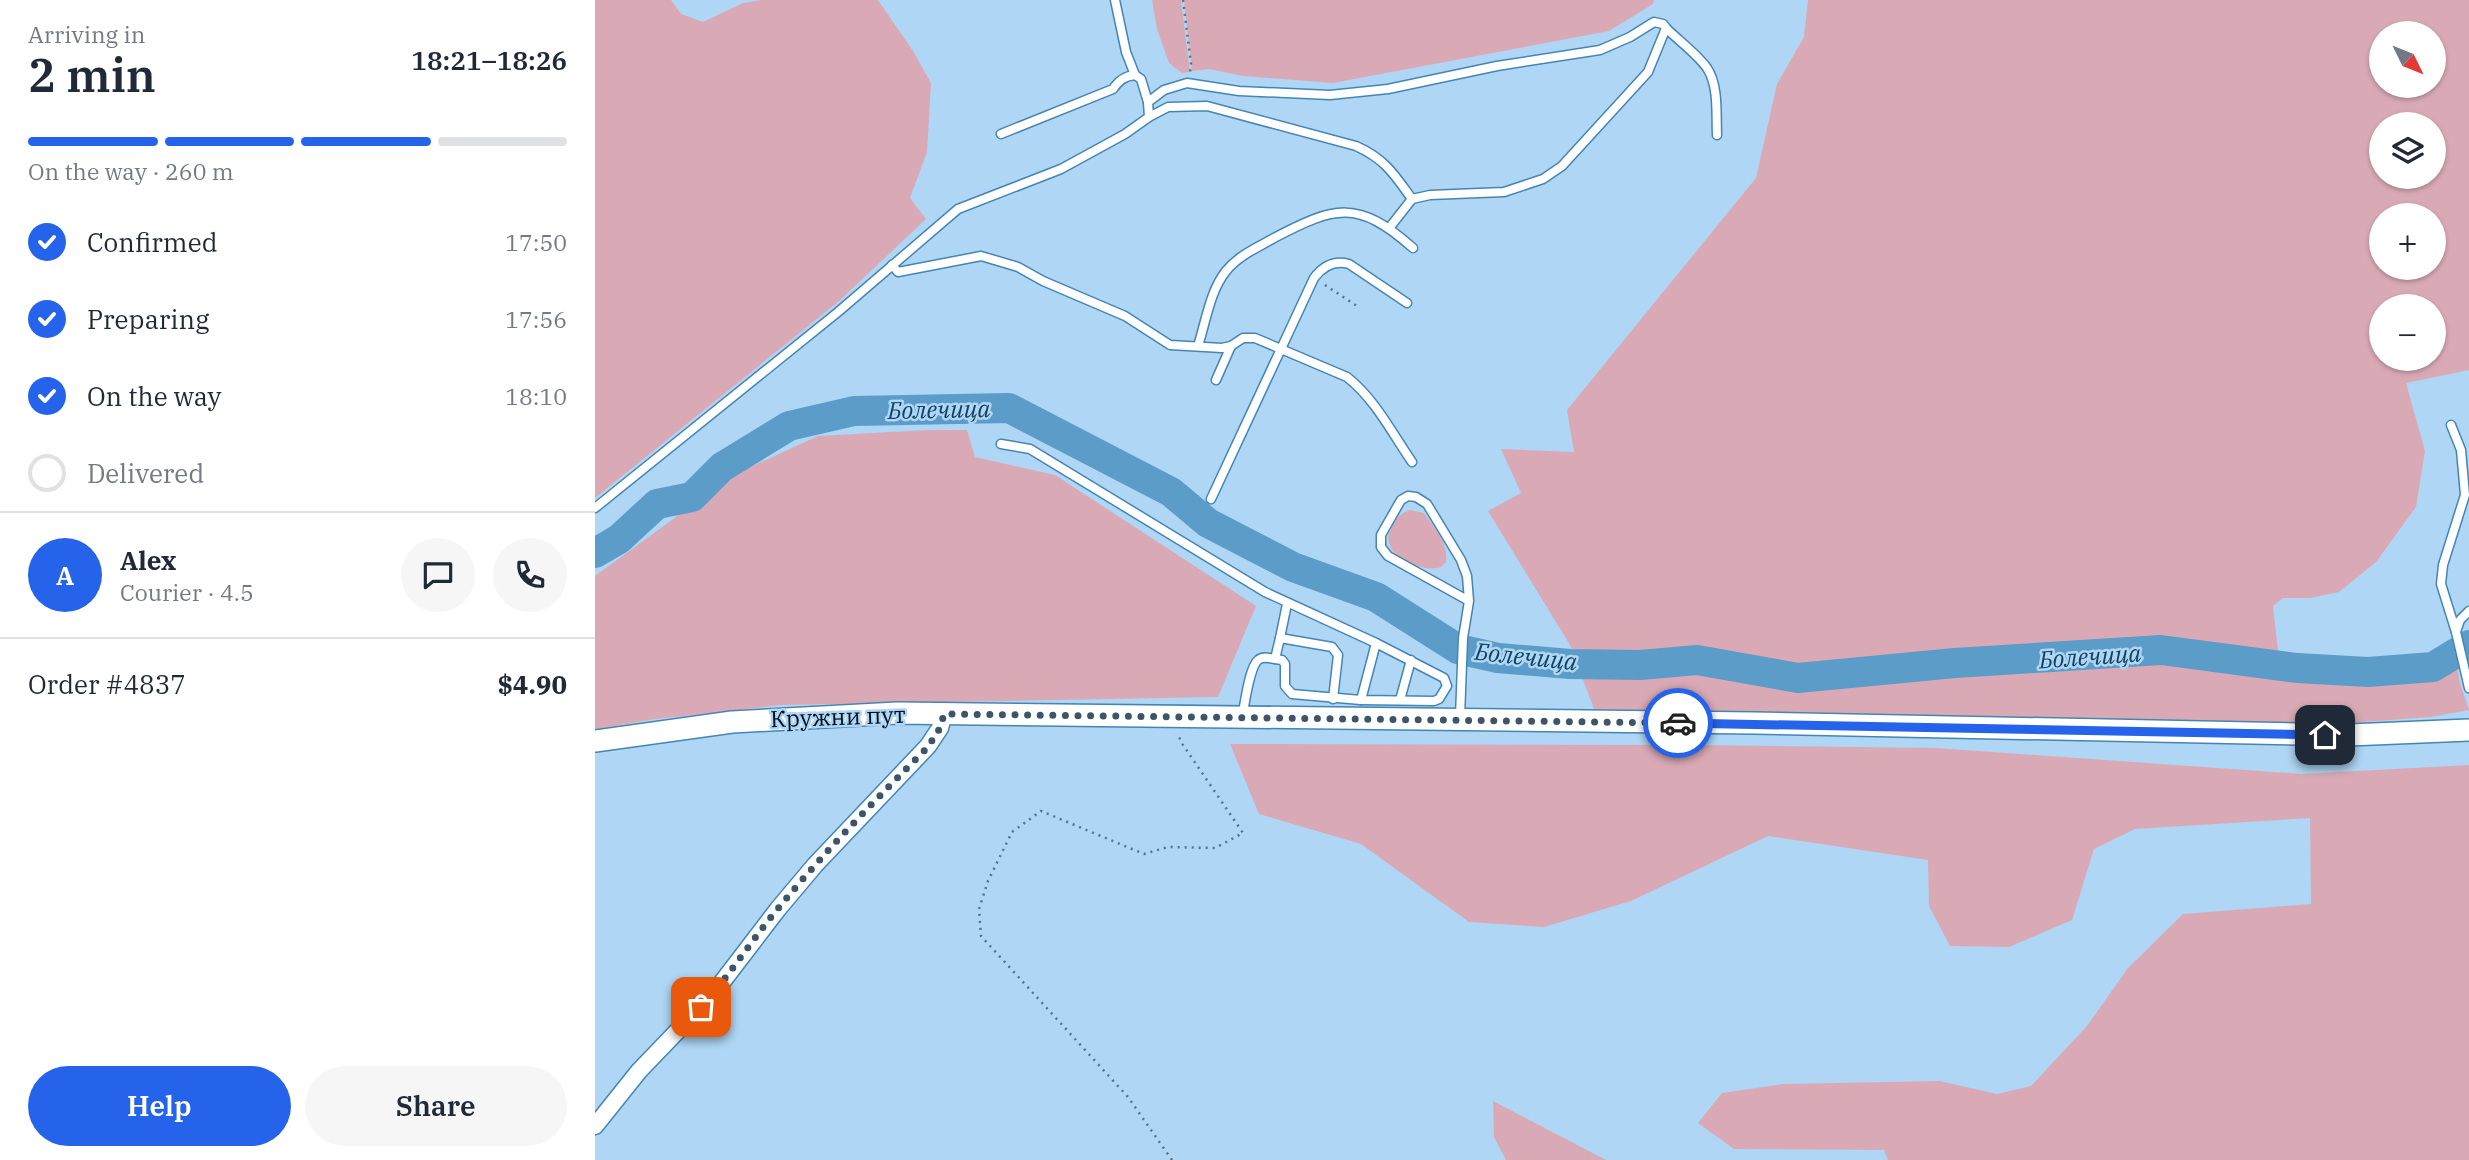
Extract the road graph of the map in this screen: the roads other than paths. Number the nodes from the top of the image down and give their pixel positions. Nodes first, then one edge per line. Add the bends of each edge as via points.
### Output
1 (1115, 0) edge
2 (1666, 28) junction
3 (1135, 75) junction
4 (1148, 102) junction
5 (1149, 117) junction
6 (1001, 134) dead end
7 (1717, 135) dead end
8 (1412, 199) junction
9 (1390, 227) junction
10 (1413, 248) dead end
11 (892, 265) junction
12 (1407, 303) dead end
13 (1198, 346) junction
14 (1231, 346) junction
15 (1280, 348) junction
16 (1216, 380) dead end
17 (2451, 425) dead end
18 (1001, 444) dead end
19 (1412, 462) dead end
20 (1211, 499) dead end
21 (595, 509) edge
22 (1469, 601) junction
23 (1287, 604) junction
24 (2469, 611) edge
25 (2456, 632) junction
26 (1280, 638) junction
27 (1376, 643) junction
28 (1275, 659) junction
29 (1411, 660) junction
30 (2467, 684) edge
31 (1332, 699) junction
32 (1399, 700) junction
33 (1361, 701) junction
34 (944, 714) junction
35 (1242, 718) junction
36 (1460, 721) junction
37 (2469, 730) edge
38 (595, 741) edge
39 (595, 1126) edge

1 - 3 lane
2 - 4 lane via 1654,22 1600,50 1388,89 1330,95 1239,91 1188,83 1164,90
2 - 7 lane via 1707,68 1713,83
2 - 8 lane via 1648,72 1562,166 1504,192
3 - 4 lane via 1141,79
3 - 6 lane via 1113,89
4 - 5 lane
5 - 8 lane via 1168,107 1207,106 1356,146 1387,164
5 - 11 lane via 1061,169 958,209
8 - 9 lane
9 - 10 lane
9 - 13 lane via 1347,212 1329,213 1241,256 1216,286
11 - 13 lane via 898,272 981,256 1018,267 1125,316 1170,345
11 - 21 lane
12 - 15 lane via 1341,262 1314,278
13 - 14 lane
14 - 15 lane via 1243,338 1255,338
14 - 16 lane
15 - 19 lane via 1347,377 1367,396
15 - 20 lane
17 - 25 lane via 2461,450 2465,495 2441,584
18 - 23 lane via 1019,445 1039,454
22 - 22 lane via 1461,560 1427,504 1416,497 1401,500 1381,535 1381,547 1388,556
22 - 36 lane
23 - 26 lane
23 - 27 lane
24 - 25 lane
25 - 30 lane
26 - 28 lane
26 - 31 lane via 1336,650
27 - 29 lane
27 - 33 lane
28 - 31 lane via 1285,664 1285,686 1292,694
28 - 35 lane via 1263,657 1253,668
29 - 32 lane
29 - 32 lane via 1444,678 1447,686 1439,699
31 - 33 lane
32 - 33 lane
34 - 35 main road, Кружни пут
34 - 38 main road, Кружни пут via 768,719
34 - 39 street via 928,747 815,864 713,994 639,1071
35 - 36 main road, Кружни пут
36 - 37 main road, Кружни пут via 2349,735

